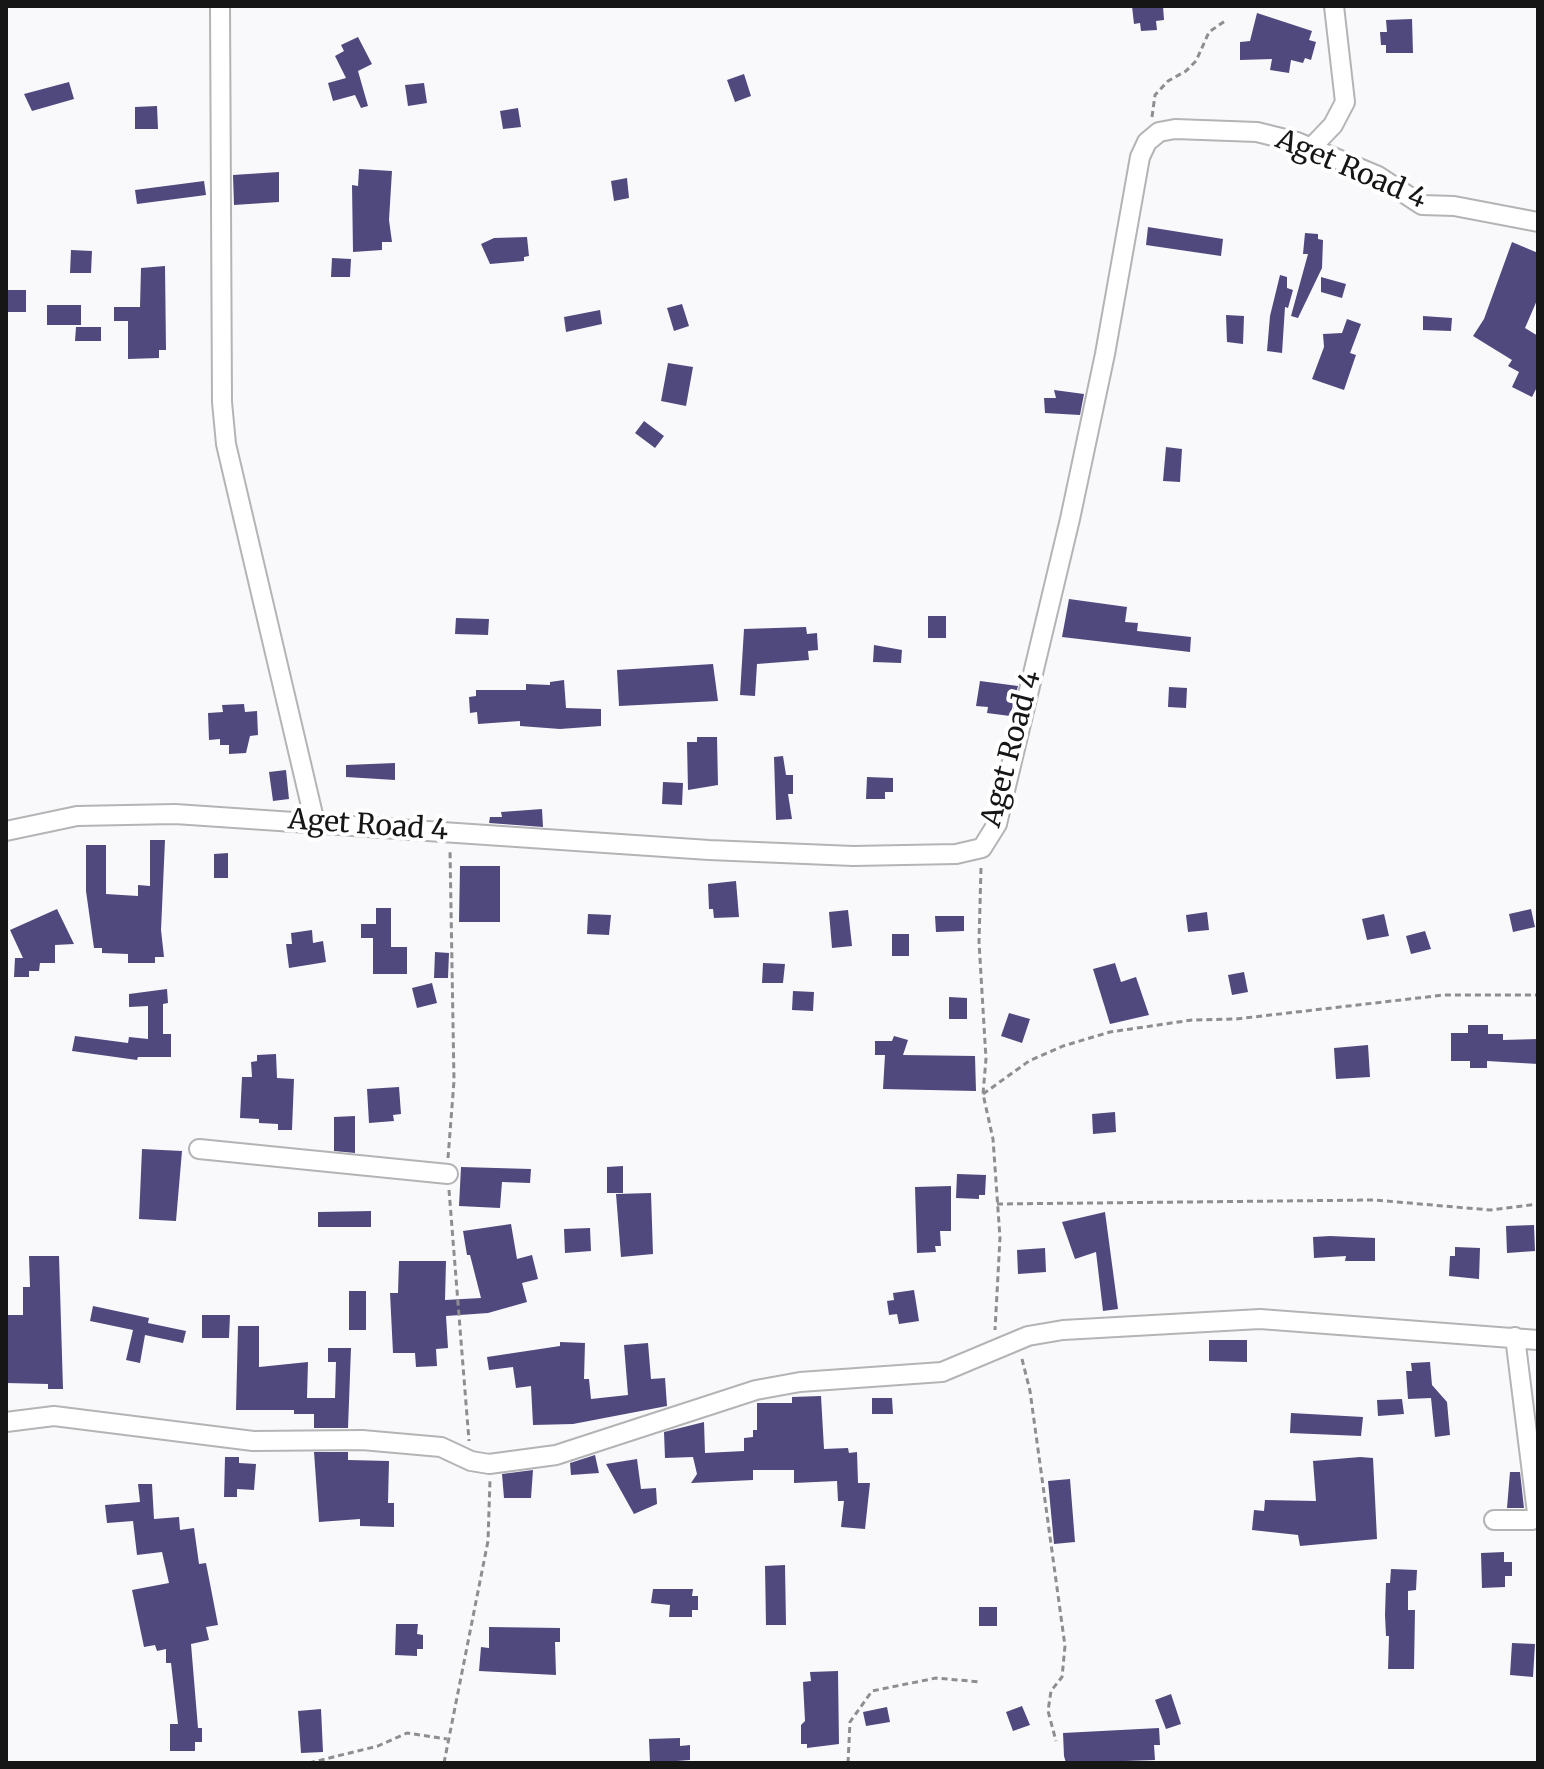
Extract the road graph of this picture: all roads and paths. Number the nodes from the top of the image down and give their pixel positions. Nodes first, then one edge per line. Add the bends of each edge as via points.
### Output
1 (220, 6) edge
2 (1334, 6) edge
3 (1225, 21) dead end
4 (1153, 137) junction
5 (1311, 148) junction
6 (1538, 222) edge
7 (315, 823) junction
8 (6, 831) edge
9 (450, 831) junction
10 (982, 848) junction
11 (1538, 995) edge
12 (983, 1094) junction
13 (199, 1149) dead end
14 (448, 1174) junction
15 (997, 1204) junction
16 (1538, 1204) edge
17 (1515, 1337) junction
18 (1538, 1340) edge
19 (1003, 1346) junction
20 (6, 1422) edge
21 (480, 1463) junction
22 (1494, 1520) dead end
23 (980, 1682) dead end
24 (447, 1739) junction
25 (1056, 1741) dead end
26 (309, 1763) edge
27 (444, 1763) edge
28 (848, 1763) edge

1 - 7 street via 226,444
2 - 5 street via 1345,102 1333,125
3 - 4 path via 1209,32 1196,61 1155,95
4 - 5 street, Aget Road 4 via 1175,129 1257,132
4 - 10 street, Aget Road 4 via 1140,157 1102,369 1001,808
5 - 6 street, Aget Road 4 via 1378,176 1422,205
7 - 8 street, Aget Road 4 via 124,813 77,816
7 - 9 street, Aget Road 4
9 - 10 street, Aget Road 4 via 853,856 956,854
9 - 14 path via 454,1081
10 - 12 path
11 - 12 path via 1444,995 1110,1032 1029,1061
12 - 15 path via 993,1139
13 - 14 street
14 - 21 path
15 - 16 path via 1374,1200 1490,1210
15 - 19 path
17 - 18 street
17 - 19 street via 1260,1319 1063,1330
17 - 22 street via 1537,1513 1532,1520
19 - 21 street via 942,1372 756,1390 556,1455
19 - 25 path via 1020,1355 1030,1391 1065,1646 1062,1677 1051,1691 1048,1711
20 - 21 street via 54,1416 253,1441 362,1440 441,1447
21 - 24 path via 488,1541
23 - 28 path via 936,1678 872,1691 850,1722
24 - 26 path via 407,1733
24 - 27 path

